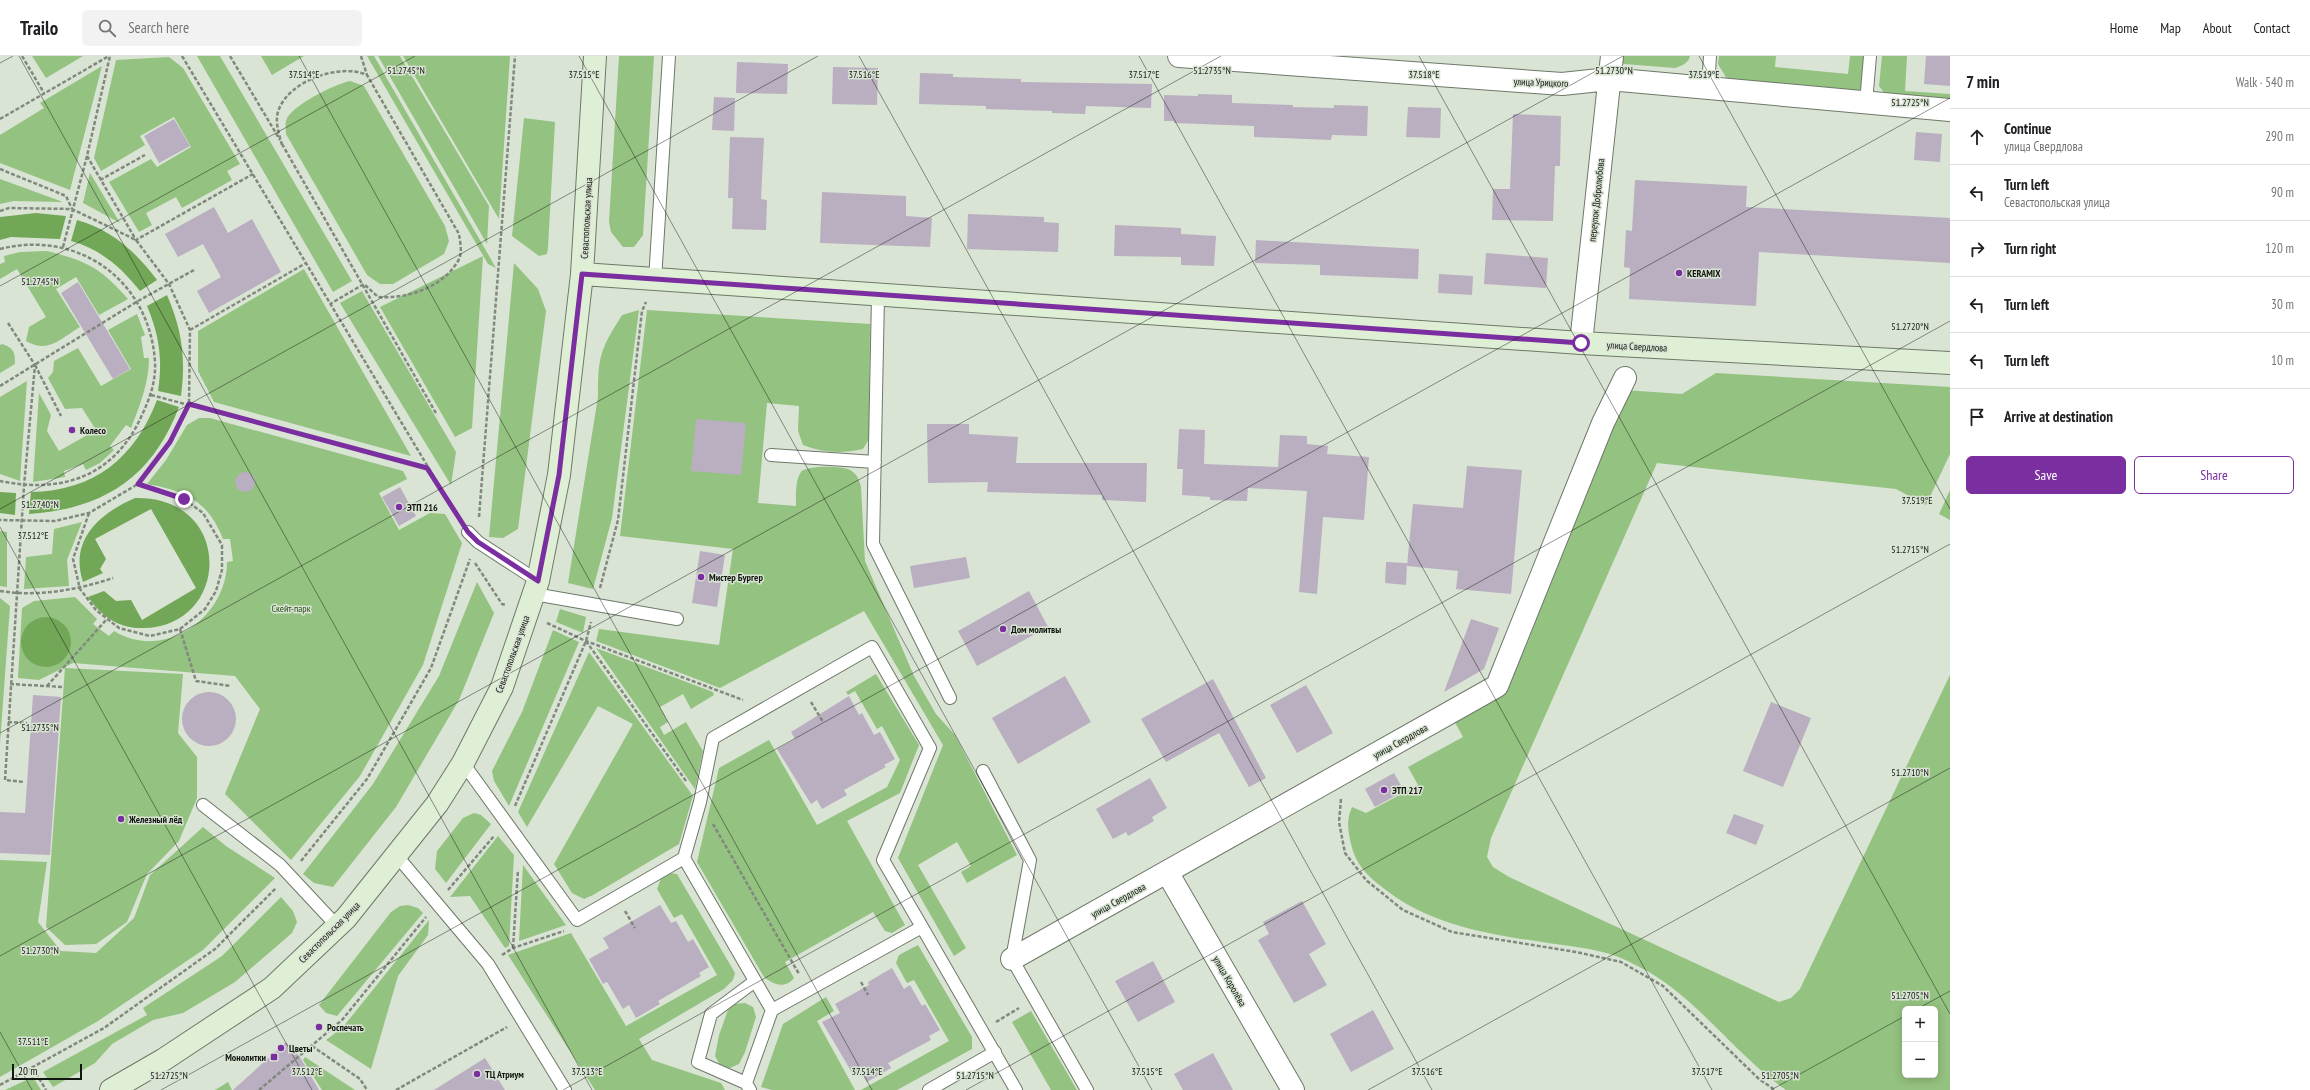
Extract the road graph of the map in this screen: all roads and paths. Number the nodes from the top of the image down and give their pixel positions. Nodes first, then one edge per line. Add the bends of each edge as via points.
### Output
1 (22, 56) edge
2 (110, 56) edge
3 (182, 56) edge
4 (230, 56) edge
5 (361, 56) edge
6 (515, 56) edge
7 (595, 56) edge
8 (669, 56) edge
9 (1179, 56) edge
10 (1612, 56) edge
11 (1710, 56) edge
12 (1870, 56) edge
13 (367, 75) junction
14 (1609, 79) junction
15 (1708, 88) junction
16 (44, 93) junction
17 (1866, 103) junction
18 (1950, 110) edge
19 (0, 119) edge
20 (282, 145) junction
21 (145, 155) dead end
22 (87, 156) junction
23 (0, 169) edge
24 (253, 174) junction
25 (100, 180) junction
26 (72, 209) junction
27 (0, 211) edge
28 (136, 240) junction
29 (63, 247) junction
30 (0, 248) edge
31 (306, 263) junction
32 (194, 270) dead end
33 (582, 274) junction
34 (655, 280) junction
35 (169, 284) junction
36 (364, 284) junction
37 (878, 296) junction
38 (138, 301) junction
39 (330, 304) junction
40 (8, 323) dead end
41 (190, 330) junction
42 (1581, 343) junction
43 (1950, 363) edge
44 (35, 365) junction
45 (1624, 378) dead end
46 (0, 386) edge
47 (151, 395) junction
48 (189, 404) junction
49 (437, 415) dead end
50 (61, 416) dead end
51 (771, 454) dead end
52 (875, 462) junction
53 (427, 468) junction
54 (0, 481) edge
55 (138, 484) junction
56 (24, 486) junction
57 (90, 513) junction
58 (0, 520) edge
59 (22, 521) junction
60 (468, 532) joint
61 (478, 542) junction
62 (112, 578) dead end
63 (536, 587) junction
64 (80, 589) junction
65 (0, 591) edge
66 (17, 594) junction
67 (107, 619) junction
68 (676, 619) dead end
69 (180, 629) junction
70 (10, 684) junction
71 (47, 686) junction
72 (231, 686) dead end
73 (802, 686) junction
74 (63, 687) dead end
75 (950, 698) dead end
76 (764, 708) junction
77 (8, 722) junction
78 (823, 722) dead end
79 (27, 723) dead end
80 (463, 763) junction
81 (983, 771) dead end
82 (1344, 773) junction
83 (24, 782) dead end
84 (700, 802) junction
85 (203, 805) dead end
86 (519, 841) junction
87 (397, 856) junction
88 (684, 858) junction
89 (1167, 872) junction
90 (290, 875) junction
91 (576, 920) junction
92 (337, 926) junction
93 (922, 928) junction
94 (513, 948) junction
95 (1012, 959) junction
96 (488, 964) junction
97 (755, 981) junction
98 (808, 990) junction
99 (1035, 999) junction
100 (772, 1010) junction
101 (522, 1018) junction
102 (982, 1030) junction
103 (312, 1046) dead end
104 (995, 1052) junction
105 (33, 1068) junction
106 (0, 1085) edge
107 (748, 1086) edge
108 (46, 1090) edge
109 (111, 1090) edge
110 (367, 1090) edge
111 (396, 1090) edge
112 (565, 1090) edge
113 (929, 1090) edge
114 (1016, 1090) edge
115 (1087, 1090) edge
116 (1293, 1090) edge
117 (1775, 1090) edge

1 - 16 path
2 - 16 path
2 - 22 path
3 - 24 path
4 - 20 path
5 - 13 path
6 - 61 path
7 - 33 main road, Севастопольская улица
8 - 34 lane
9 - 14 street, улица Урицкого via 1562,84
10 - 14 street, переулок Добролюбова
11 - 15 lane
12 - 17 lane
13 - 20 path via 342,70 306,83 289,95 279,108 276,124
13 - 36 path via 460,234 461,248 459,260 438,282 415,294 396,298 378,297
14 - 15 street, улица Урицкого
14 - 42 street, переулок Добролюбова
15 - 17 street, улица Урицкого
16 - 19 path
17 - 18 street, улица Урицкого
20 - 36 path
21 - 25 path
22 - 25 path
22 - 26 path
23 - 26 path via 66,196
24 - 28 path
24 - 31 path
25 - 28 path
26 - 27 path via 9,208
26 - 28 path
26 - 29 path
28 - 35 path
29 - 30 path via 43,245
29 - 38 path via 88,255 112,273
31 - 39 path
31 - 41 path
32 - 35 path
33 - 34 main road, улица Свердлова
33 - 63 main road, Севастопольская улица via 559,475
34 - 37 main road, улица Свердлова
35 - 38 path
35 - 41 path
36 - 39 path
36 - 49 path
37 - 42 main road, улица Свердлова
37 - 52 lane
38 - 44 path
38 - 47 path via 151,337 155,363
39 - 53 path
40 - 44 path
41 - 48 path
42 - 43 main road, улица Свердлова
44 - 46 path
44 - 50 path
44 - 56 path
45 - 82 street, улица Свердлова via 1603,423 1497,686
47 - 48 path
47 - 56 path via 135,432 114,458 79,479 54,485
48 - 53 path
48 - 55 path via 170,442
51 - 52 lane
52 - 75 lane via 873,544
53 - 60 path
54 - 56 path
55 - 57 path
55 - 69 path via 184,499 203,513 222,545 222,570 216,591 205,609
56 - 59 path
57 - 59 path via 55,521
57 - 64 path via 74,559
58 - 59 path
59 - 66 path
60 - 61 lane
61 - 63 lane
61 - 90 path via 431,668 367,779
62 - 64 path
63 - 68 lane
63 - 80 main road, Севастопольская улица via 502,687
64 - 66 path
64 - 67 path via 96,610
65 - 66 path
66 - 70 path
67 - 69 path via 119,628 150,636
67 - 71 path
69 - 72 path via 196,681
70 - 71 path
70 - 77 path
71 - 74 path
73 - 76 lane
73 - 78 path
73 - 93 lane via 872,647 930,748 883,860
76 - 84 lane via 713,738
76 - 84 path via 586,641
77 - 79 path
77 - 83 path via 5,780
80 - 86 lane
80 - 87 main road, Севастопольская улица via 437,804
81 - 95 lane via 1030,860
82 - 89 street, улица Свердлова
82 - 117 path via 1339,822 1345,853 1366,880 1403,910 1452,932 1621,962 1663,986 1759,1079
84 - 88 lane
84 - 98 path
85 - 90 lane
86 - 91 lane
86 - 94 path
87 - 92 main road, Севастопольская улица
87 - 96 lane
88 - 91 lane
88 - 97 lane
89 - 95 street, улица Свердлова
89 - 116 street, улица Королёва
90 - 92 lane
90 - 105 path via 216,949 104,1028
91 - 94 path via 567,930
92 - 109 main road, Севастопольская улица via 272,988 163,1060
93 - 98 lane
93 - 102 lane
94 - 96 path
95 - 99 lane
96 - 101 lane
97 - 100 lane
97 - 107 lane via 711,1014 698,1062
98 - 100 lane
99 - 102 path
99 - 115 lane
100 - 107 lane
101 - 111 path
101 - 112 lane
102 - 104 lane
103 - 110 path via 360,1079
104 - 113 lane
104 - 114 lane
105 - 106 path
105 - 108 path

